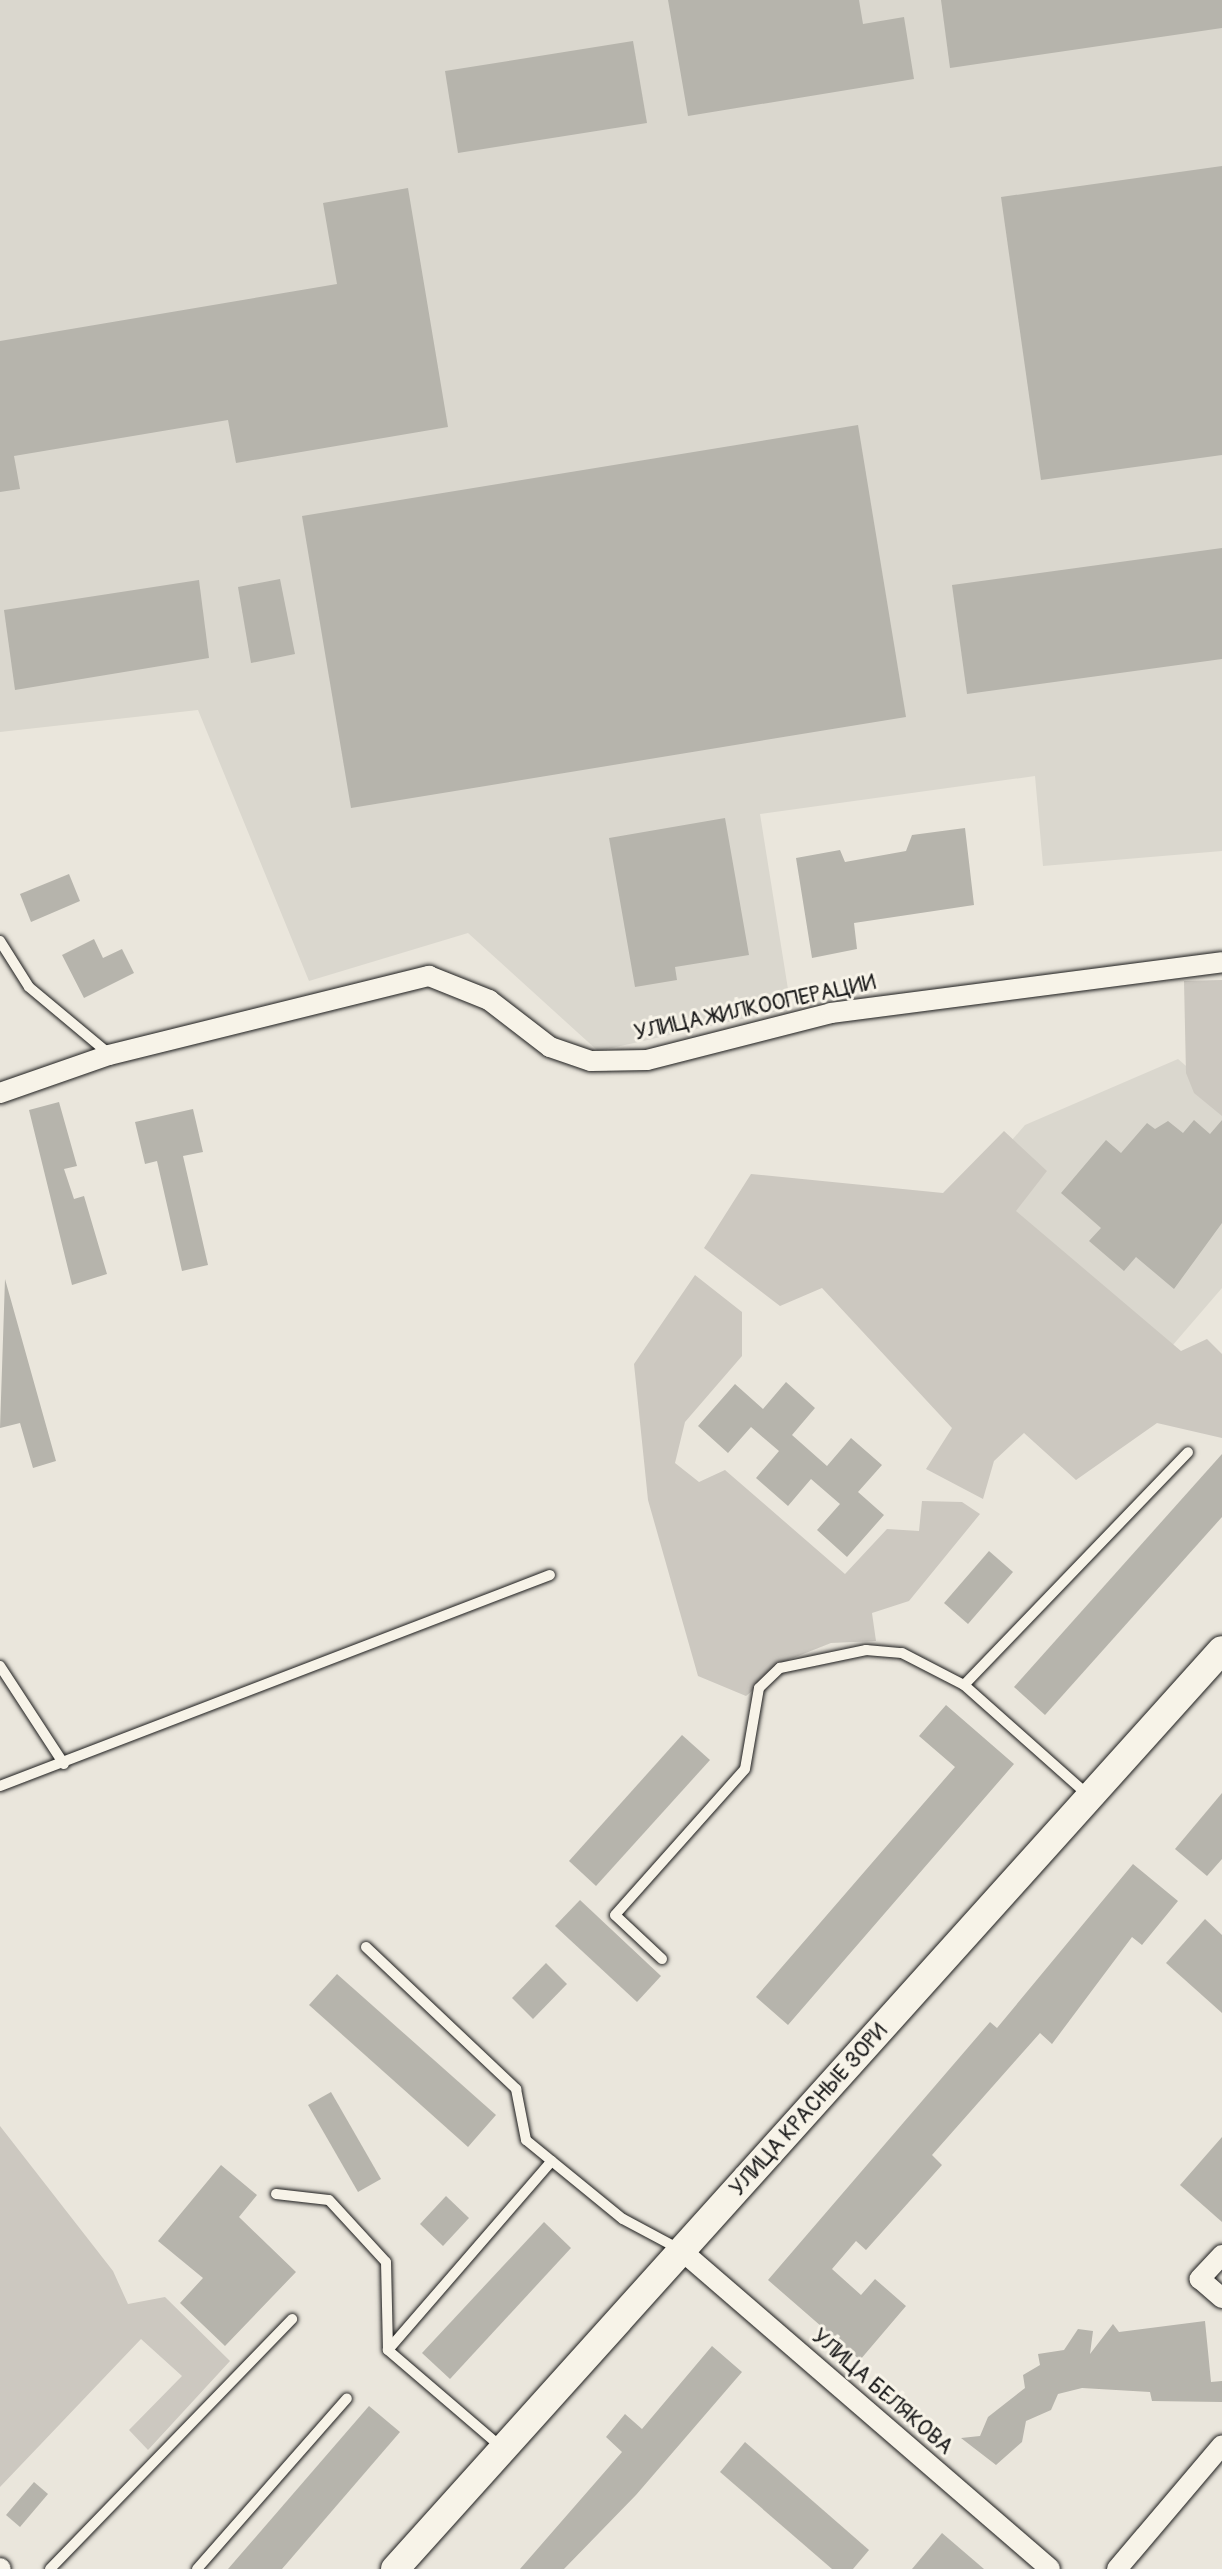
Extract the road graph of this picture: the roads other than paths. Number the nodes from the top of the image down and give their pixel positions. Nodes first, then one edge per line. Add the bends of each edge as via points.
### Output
1 (0, 941) edge
2 (1222, 962) edge
3 (109, 1055) junction
4 (0, 1093) edge
5 (1188, 1452) dead end
6 (550, 1575) dead end
7 (1222, 1650) edge
8 (0, 1666) edge
9 (964, 1685) junction
10 (64, 1764) junction
11 (0, 1786) edge
12 (1090, 1797) junction
13 (366, 1947) dead end
14 (662, 1959) dead end
15 (552, 2161) junction
16 (276, 2194) dead end
17 (682, 2251) junction
18 (1222, 2255) edge
19 (1222, 2298) edge
20 (292, 2319) dead end
21 (388, 2350) junction
22 (347, 2398) dead end
23 (503, 2449) junction
24 (1220, 2452) edge
25 (50, 2569) edge
26 (197, 2569) edge
27 (395, 2569) edge
28 (1050, 2569) edge
29 (1117, 2569) edge

1 - 3 lane via 29,987
2 - 3 street, УЛИЦА ЖИЛКООПЕРАЦИИ via 831,1013 647,1060 605,1061 550,1047 489,1000 429,976
3 - 4 street, УЛИЦА ЖИЛКООПЕРАЦИИ
5 - 9 lane
6 - 10 lane
7 - 12 main road, УЛИЦА КРАСНЫЕ ЗОРИ
8 - 10 lane
9 - 12 lane
9 - 14 lane via 902,1653 866,1650 780,1668 759,1688 745,1769 615,1915
10 - 11 lane
12 - 17 main road, УЛИЦА КРАСНЫЕ ЗОРИ
13 - 15 lane via 516,2089 526,2140
15 - 17 lane via 623,2219
15 - 21 lane
16 - 21 lane via 329,2200 386,2262
17 - 23 main road, УЛИЦА КРАСНЫЕ ЗОРИ
17 - 28 street, УЛИЦА БЕЛЯКОВА
18 - 19 street via 1200,2279
20 - 25 lane
21 - 23 lane
22 - 26 lane
23 - 27 main road, УЛИЦА КРАСНЫЕ ЗОРИ
24 - 29 street

